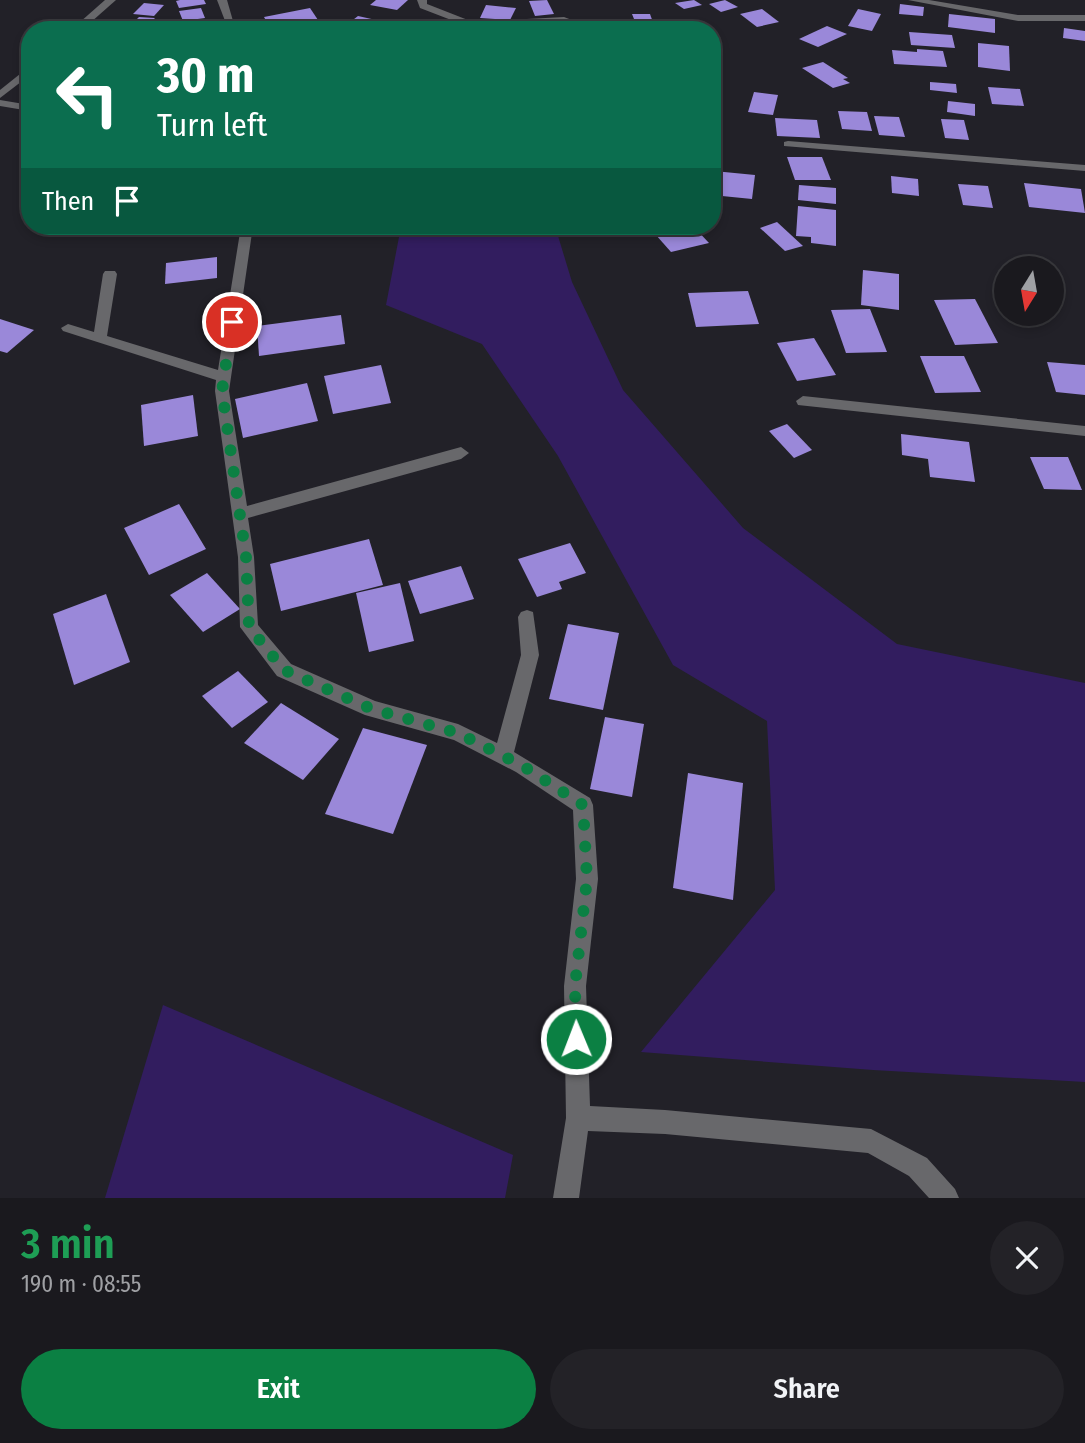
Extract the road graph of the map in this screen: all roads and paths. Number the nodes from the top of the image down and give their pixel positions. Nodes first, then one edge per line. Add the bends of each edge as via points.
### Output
1 (111, 0) edge
2 (222, 0) edge
3 (422, 0) edge
4 (913, 0) edge
5 (1085, 18) edge
6 (86, 21) edge
7 (230, 21) edge
8 (462, 21) edge
9 (546, 21) edge
10 (567, 21) edge
11 (21, 77) edge
12 (0, 95) edge
13 (0, 103) edge
14 (21, 106) edge
15 (788, 144) dead end
16 (1085, 168) edge
17 (246, 235) edge
18 (110, 274) dead end
19 (68, 328) dead end
20 (100, 338) junction
21 (224, 377) junction
22 (803, 401) dead end
23 (1085, 431) edge
24 (461, 453) dead end
25 (239, 514) junction
26 (527, 617) dead end
27 (503, 757) junction
28 (578, 1118) junction
29 (566, 1198) edge
30 (946, 1198) edge

1 - 6 street
2 - 7 street
3 - 8 street via 423,6
4 - 5 street via 1018,18
9 - 10 street
11 - 12 street
13 - 14 street
15 - 16 street
17 - 21 street
18 - 20 street
19 - 20 street
20 - 21 street
21 - 25 street via 222,391
22 - 23 street
24 - 25 street
25 - 27 street via 249,627 284,670 372,709 458,733
26 - 27 street via 530,655
27 - 28 street via 583,805 587,879 575,986
28 - 29 street
28 - 30 street via 871,1141 918,1167

